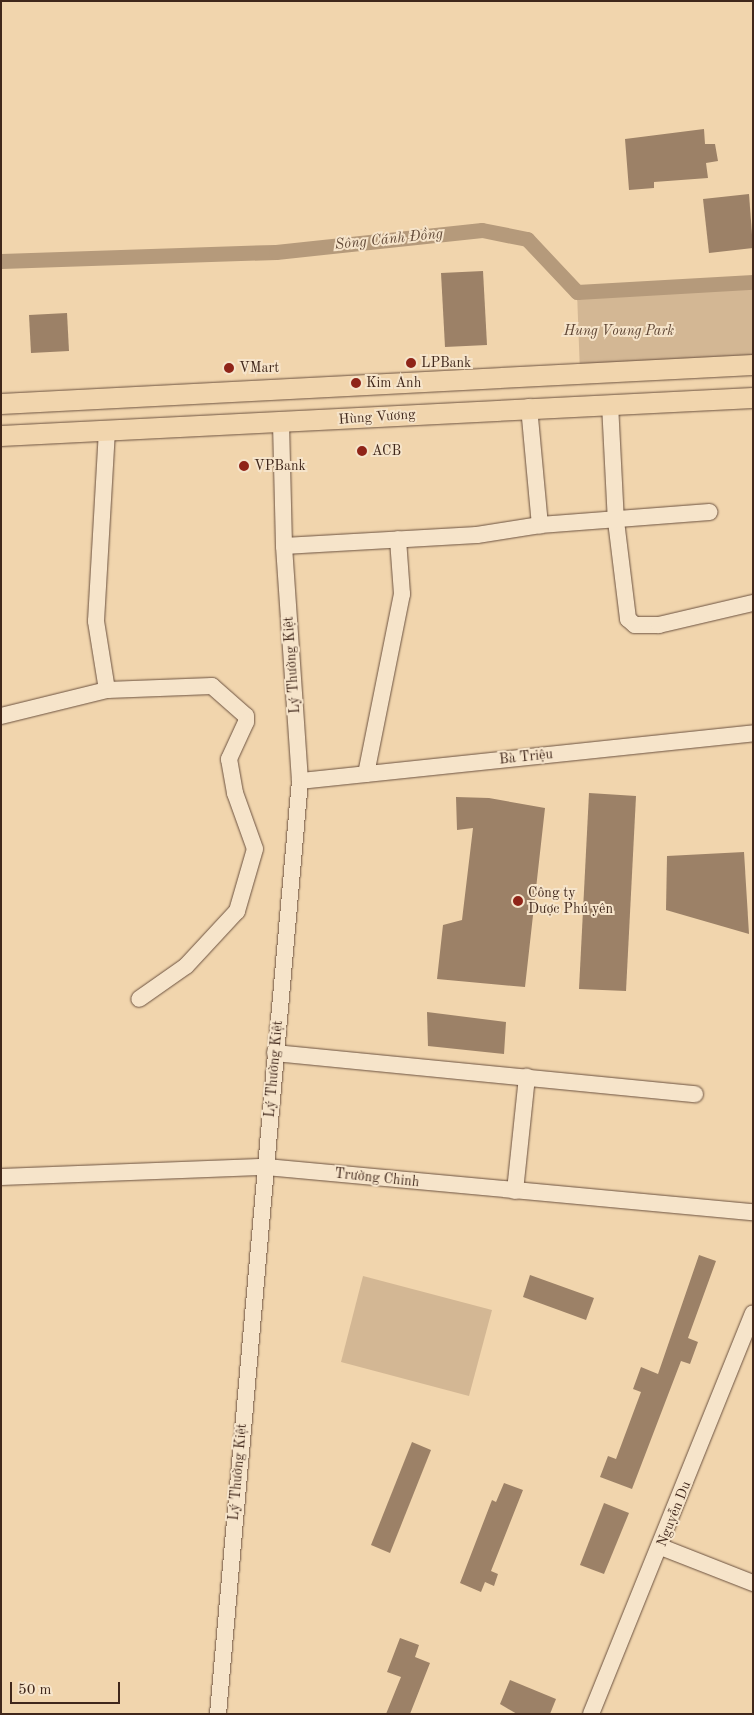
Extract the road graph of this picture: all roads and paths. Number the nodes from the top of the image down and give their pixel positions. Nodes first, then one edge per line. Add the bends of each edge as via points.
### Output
1 (753, 365) edge
2 (528, 376) junction
3 (281, 391) junction
4 (753, 398) edge
5 (1, 404) edge
6 (610, 404) junction
7 (529, 406) junction
8 (1, 422) edge
9 (281, 423) junction
10 (107, 430) junction
11 (1, 436) edge
12 (710, 512) dead end
13 (616, 521) junction
14 (540, 525) junction
15 (398, 539) junction
16 (284, 546) junction
17 (753, 603) edge
18 (106, 690) junction
19 (1, 716) edge
20 (753, 733) edge
21 (366, 774) junction
22 (300, 781) junction
23 (139, 999) dead end
24 (275, 1054) junction
25 (527, 1078) junction
26 (695, 1094) dead end
27 (266, 1167) junction
28 (1, 1177) edge
29 (515, 1191) junction
30 (753, 1212) edge
31 (753, 1314) edge
32 (749, 1339) edge
33 (661, 1547) junction
34 (753, 1583) edge
35 (218, 1714) edge
36 (591, 1714) edge

1 - 2 main road
2 - 3 main road
2 - 7 main road
3 - 5 main road
3 - 9 main road
4 - 6 main road, Hùng Vương
6 - 7 main road, Hùng Vương
6 - 13 street
7 - 9 main road, Hùng Vương
7 - 14 street
8 - 11 street
9 - 10 main road, Hùng Vương
9 - 16 street, Lý Thường Kiệt
10 - 11 main road, Hùng Vương
10 - 18 street via 96,621
12 - 13 street
13 - 14 street
13 - 17 street via 628,619 636,625 659,626
14 - 15 street via 477,535
15 - 16 street
15 - 21 street via 402,594
16 - 22 street, Lý Thường Kiệt
18 - 19 street
18 - 23 street via 212,686 246,716 229,759 235,794 255,849 237,911 186,966
20 - 21 street, Bà Triệu
21 - 22 street, Bà Triệu
22 - 24 street, Lý Thường Kiệt
24 - 25 street
24 - 27 street, Lý Thường Kiệt
25 - 26 street
25 - 29 street
27 - 28 street, Trường Chinh
27 - 29 street, Trường Chinh
27 - 35 street, Lý Thường Kiệt
29 - 30 street, Trường Chinh
31 - 32 street, Nguyễn Du
32 - 33 street, Nguyễn Du
33 - 34 street
33 - 36 street, Nguyễn Du

